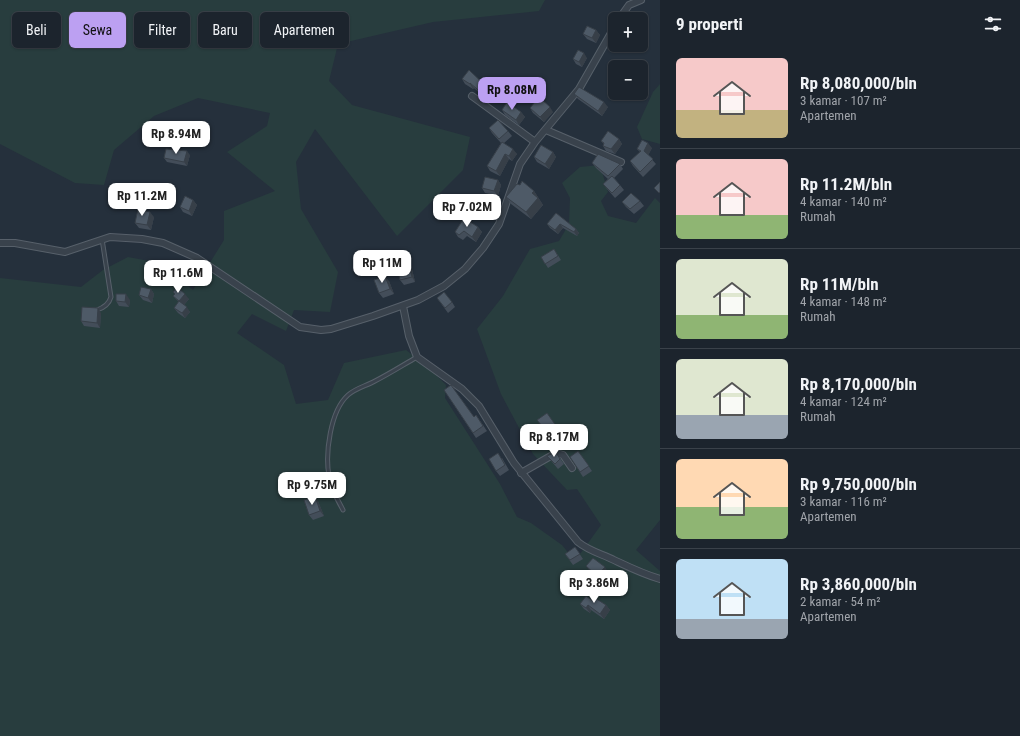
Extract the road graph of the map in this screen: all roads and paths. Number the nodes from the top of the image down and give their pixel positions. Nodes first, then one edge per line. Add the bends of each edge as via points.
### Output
1 (641, 0) edge
2 (624, 12) edge
3 (608, 38) edge
4 (472, 96) dead end
5 (546, 130) junction
6 (535, 142) junction
7 (621, 162) dead end
8 (102, 239) junction
9 (0, 243) edge
10 (403, 306) junction
11 (91, 311) edge
12 (418, 357) junction
13 (572, 468) dead end
14 (521, 473) junction
15 (343, 510) dead end
16 (660, 579) edge

1 - 2 street via 629,5
3 - 5 street via 578,89
4 - 6 street
5 - 6 street
5 - 7 street
6 - 10 street via 520,164 499,224 483,248 456,278 430,294
8 - 9 street via 80,249 65,252 15,243
8 - 10 street via 142,239 182,250 215,268 300,327 311,330 326,330 350,324
8 - 11 lane via 111,297 104,307
10 - 12 street via 409,336
12 - 14 street via 462,389 479,406
12 - 15 lane via 360,387 348,395 340,406 330,435 328,466 334,494
13 - 14 street via 561,454 556,453
14 - 16 street via 586,548 639,573

